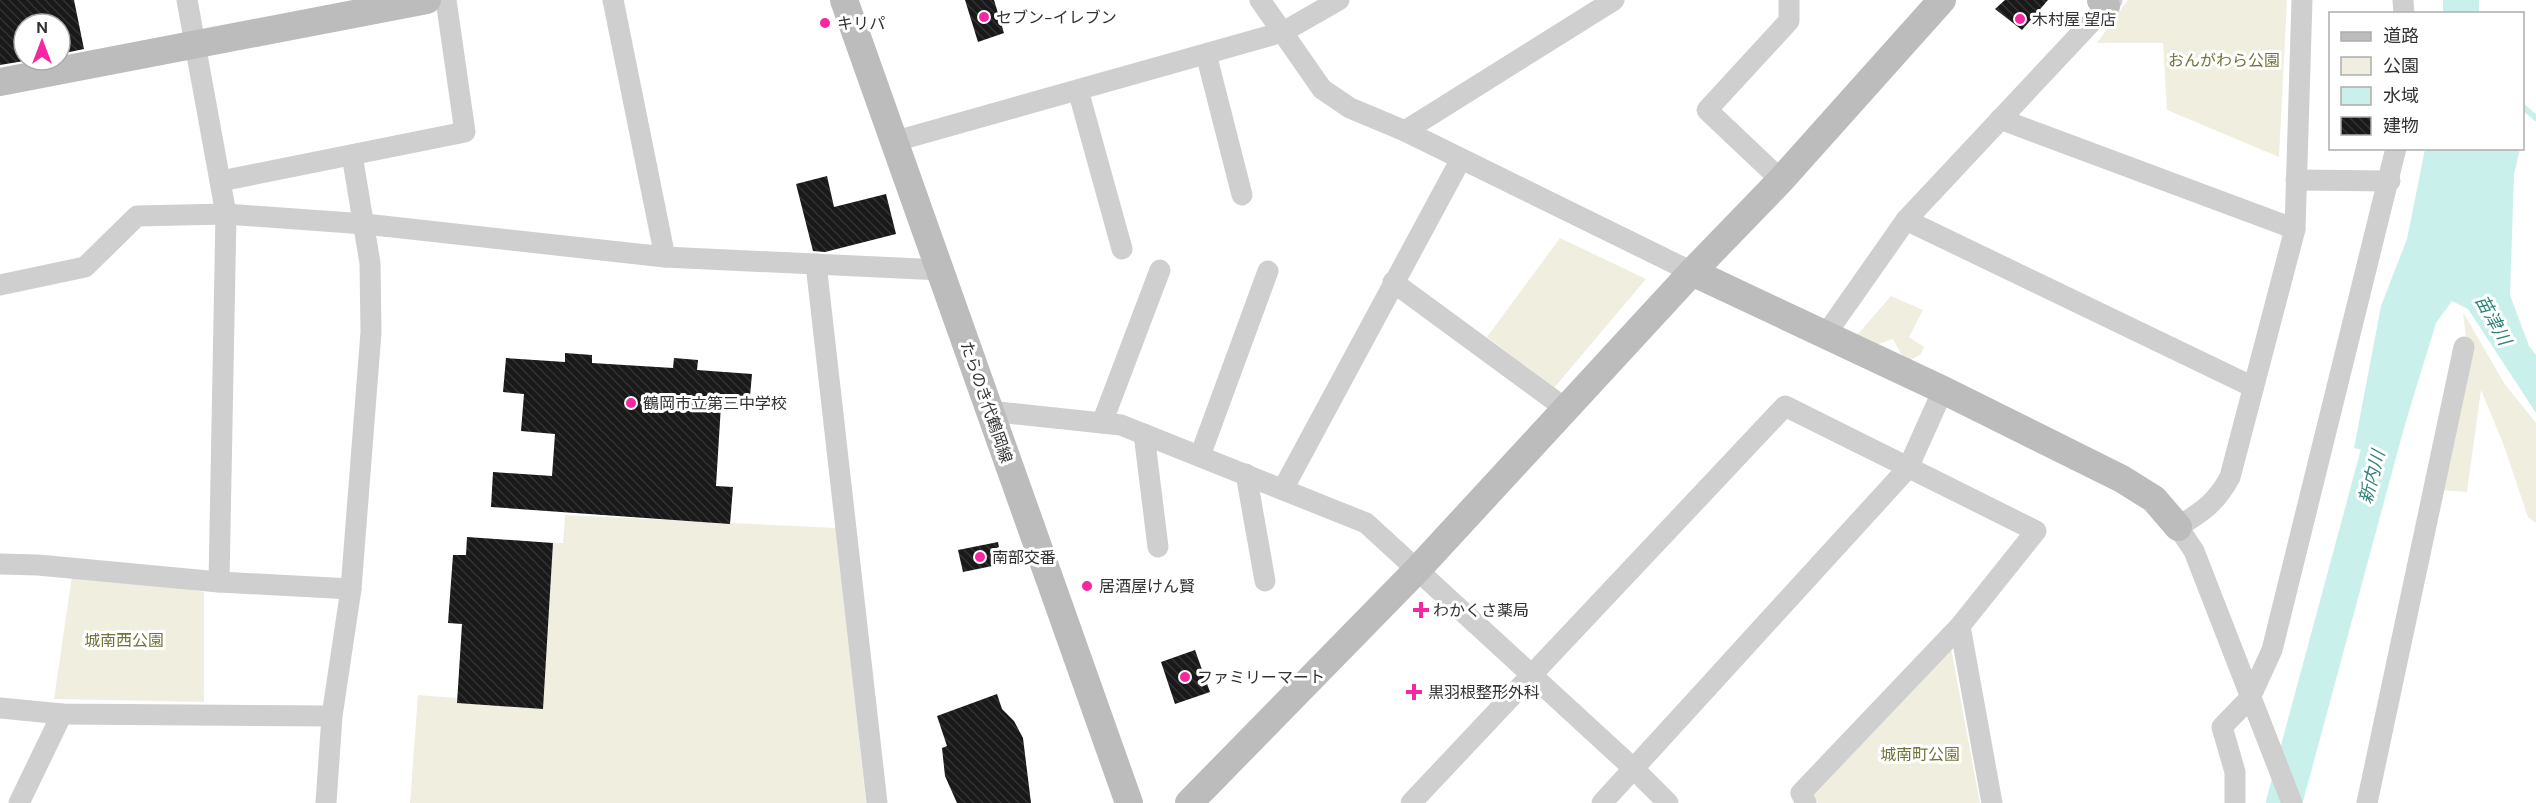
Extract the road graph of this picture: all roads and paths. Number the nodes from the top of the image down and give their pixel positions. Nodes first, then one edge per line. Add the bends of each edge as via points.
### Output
1 (187, 0) edge
2 (427, 0) edge
3 (446, 0) edge
4 (613, 0) edge
5 (844, 0) edge
6 (1260, 0) edge
7 (1339, 0) edge
8 (1614, 0) edge
9 (1789, 0) edge
10 (1942, 0) edge
11 (2302, 0) edge
12 (2106, 2) edge
13 (1283, 32) junction
14 (196, 44) junction
15 (1206, 54) junction
16 (0, 82) edge
17 (1078, 90) junction
18 (2000, 119) junction
19 (1405, 131) junction
20 (896, 141) junction
21 (2396, 150) edge
22 (352, 154) junction
23 (1461, 159) junction
24 (1780, 180) junction
25 (2296, 180) junction
26 (221, 181) junction
27 (2390, 181) junction
28 (1242, 195) dead end
29 (226, 214) junction
30 (1906, 220) junction
31 (364, 224) junction
32 (2295, 229) junction
33 (1122, 249) dead end
34 (665, 257) junction
35 (816, 264) junction
36 (941, 270) junction
37 (1160, 270) dead end
38 (1268, 271) dead end
39 (1692, 272) junction
40 (1393, 282) junction
41 (0, 285) edge
42 (1826, 334) junction
43 (2464, 347) dead end
44 (2253, 387) junction
45 (1943, 390) junction
46 (1566, 409) junction
47 (989, 411) junction
48 (1102, 423) junction
49 (1144, 434) junction
50 (1200, 456) junction
51 (1908, 468) junction
52 (1246, 474) junction
53 (1283, 489) junction
54 (2178, 527) junction
55 (1158, 547) dead end
56 (0, 564) edge
57 (1417, 570) junction
58 (1265, 581) dead end
59 (219, 582) junction
60 (351, 589) junction
61 (1960, 626) junction
62 (1531, 675) junction
63 (2250, 698) junction
64 (0, 708) edge
65 (62, 714) junction
66 (332, 716) junction
67 (1634, 769) junction
68 (19, 803) edge
69 (326, 803) edge
70 (878, 803) edge
71 (1129, 803) edge
72 (1189, 803) edge
73 (1411, 803) edge
74 (1602, 803) edge
75 (1668, 803) edge
76 (1806, 803) edge
77 (1992, 803) edge
78 (2235, 803) edge
79 (2292, 803) edge
80 (2367, 803) edge

1 - 14 street
2 - 14 street
3 - 22 street via 465,132
4 - 34 street
5 - 20 street, たらのき代鶴岡線
6 - 13 street
7 - 13 street
8 - 19 street
9 - 24 street via 1789,21 1707,110
10 - 24 street
11 - 25 street
12 - 18 street
13 - 15 street
13 - 19 street via 1322,89 1350,108
14 - 16 street
14 - 26 street
15 - 17 street
15 - 28 street
17 - 20 street
17 - 33 street
18 - 30 street
18 - 32 street
19 - 23 street
20 - 36 street, たらのき代鶴岡線
21 - 27 street
22 - 26 street
22 - 31 street
23 - 39 street
23 - 40 street
24 - 39 street
25 - 27 street
25 - 32 street
26 - 29 street
27 - 63 street via 2272,651
29 - 31 street
29 - 41 street via 137,216 85,267
29 - 59 street
30 - 42 street
30 - 44 street
31 - 34 street
31 - 60 street via 370,263 371,332
32 - 44 street
34 - 35 street
35 - 36 street
35 - 70 street
36 - 47 street, たらのき代鶴岡線
37 - 48 street
38 - 50 street
39 - 42 street
39 - 46 street
40 - 46 street
40 - 53 street
42 - 45 street
43 - 80 street
44 - 54 street via 2230,477 2206,509
45 - 51 street
45 - 54 street via 2122,479 2154,499
46 - 57 street
47 - 48 street
47 - 71 street, たらのき代鶴岡線
48 - 49 street
49 - 50 street
49 - 55 street
50 - 52 street
51 - 61 street via 2036,531
51 - 62 street via 1785,406
51 - 67 street
52 - 53 street
52 - 58 street
53 - 57 street via 1366,523
54 - 63 street via 2194,551
56 - 59 street
57 - 62 street
57 - 72 street
59 - 60 street
60 - 66 street
61 - 76 street via 1801,793
61 - 77 street
62 - 67 street
62 - 73 street
63 - 78 street via 2222,727 2235,772
63 - 79 street
64 - 65 street
65 - 66 street
65 - 68 street
66 - 69 street
67 - 74 street
67 - 75 street

